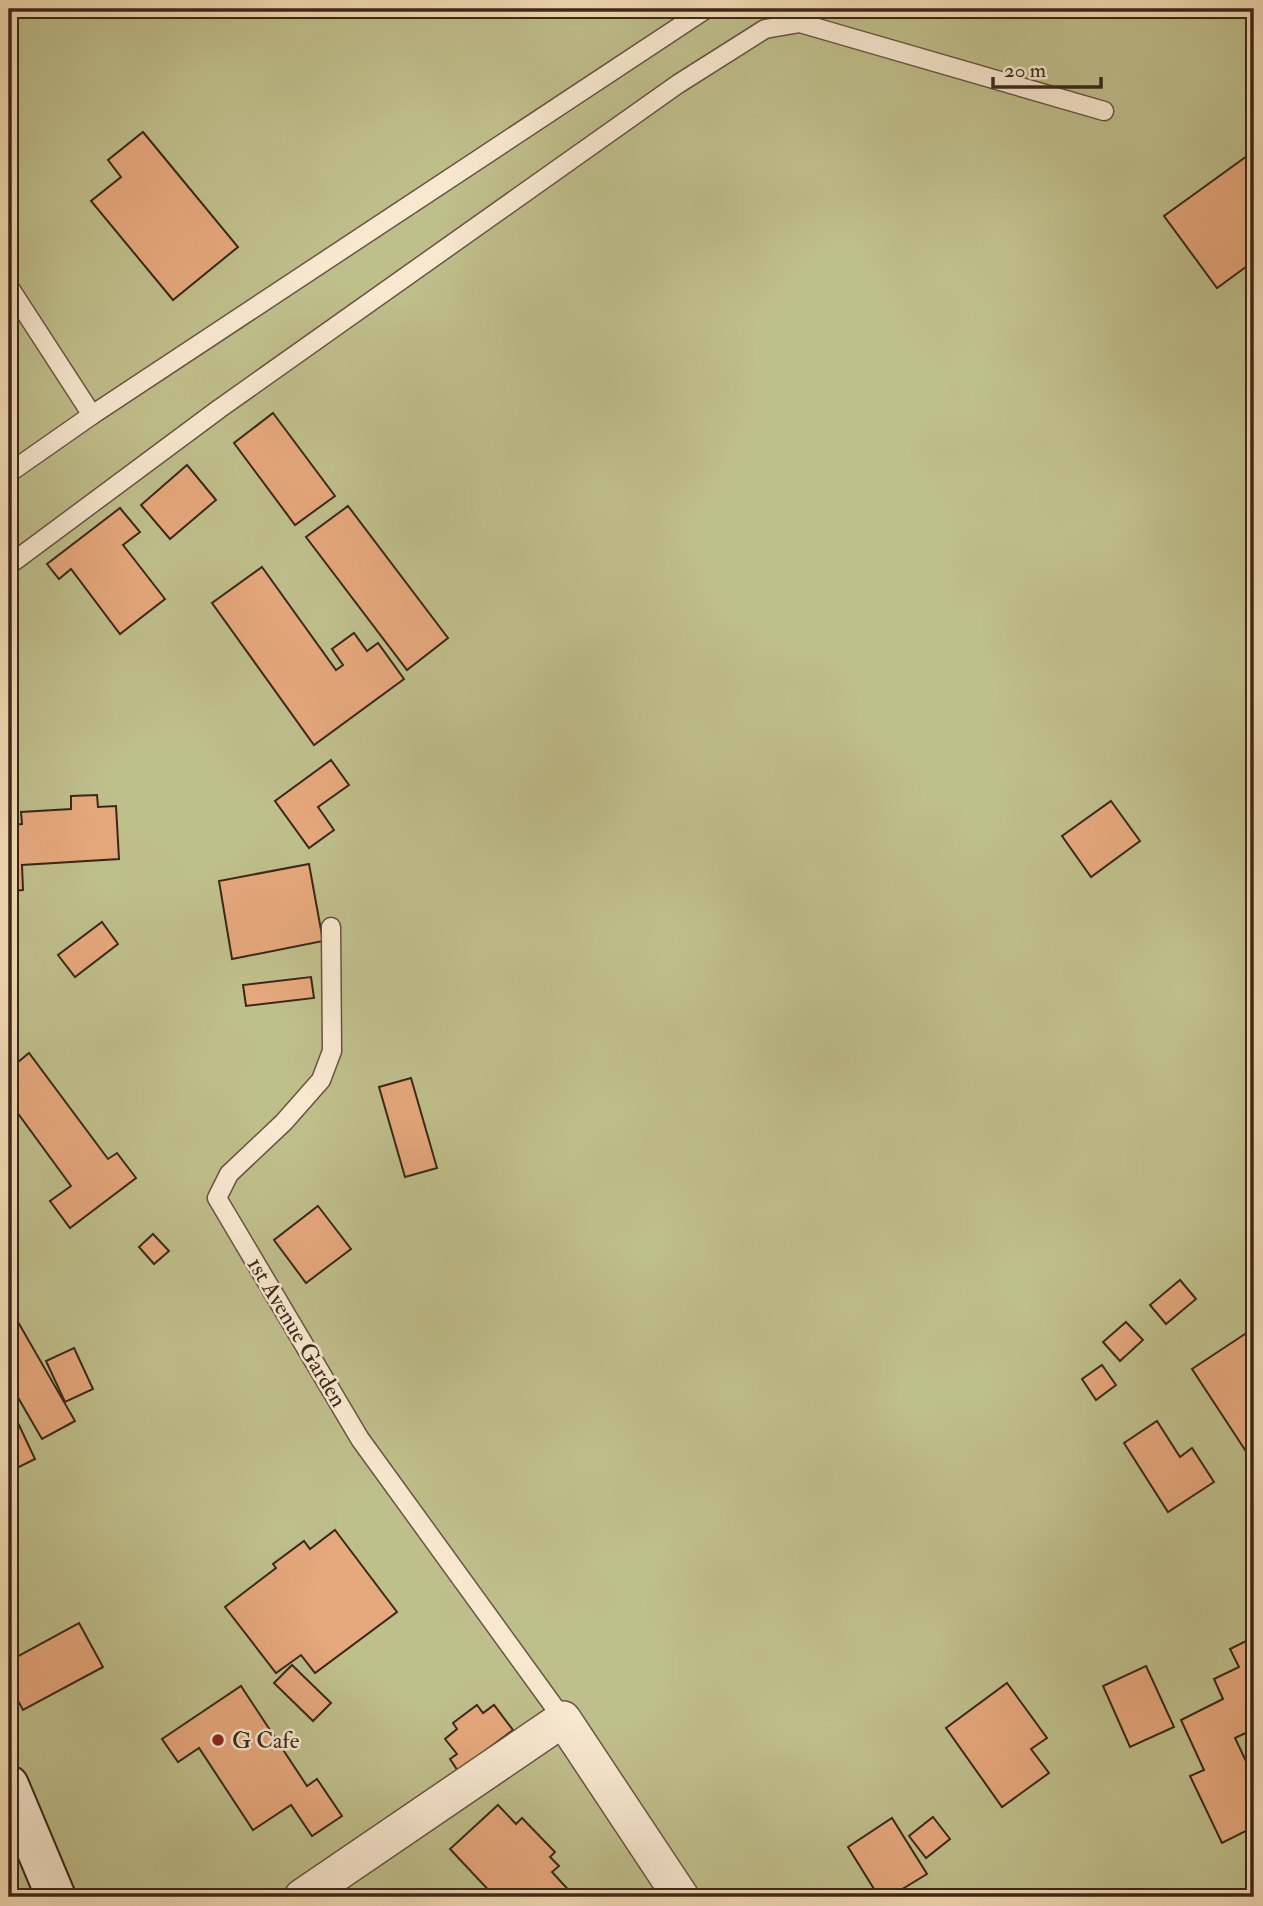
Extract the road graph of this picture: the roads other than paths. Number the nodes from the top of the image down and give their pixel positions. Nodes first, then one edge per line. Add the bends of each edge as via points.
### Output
1 (706, 9) edge
2 (1104, 111) dead end
3 (9, 287) edge
4 (92, 415) junction
5 (9, 473) edge
6 (9, 565) edge
7 (331, 927) dead end
8 (563, 1719) junction
9 (9, 1785) edge
10 (56, 1897) edge
11 (302, 1897) edge
12 (681, 1897) edge

1 - 4 lane
2 - 6 lane via 800,23 765,29 678,84 230,401
3 - 4 lane
4 - 5 lane
7 - 8 lane, 1st Avenue Garden via 332,1051 321,1080 229,1174 217,1198 360,1439
8 - 11 street
8 - 12 street, 1st Avenue Garden
9 - 10 street

